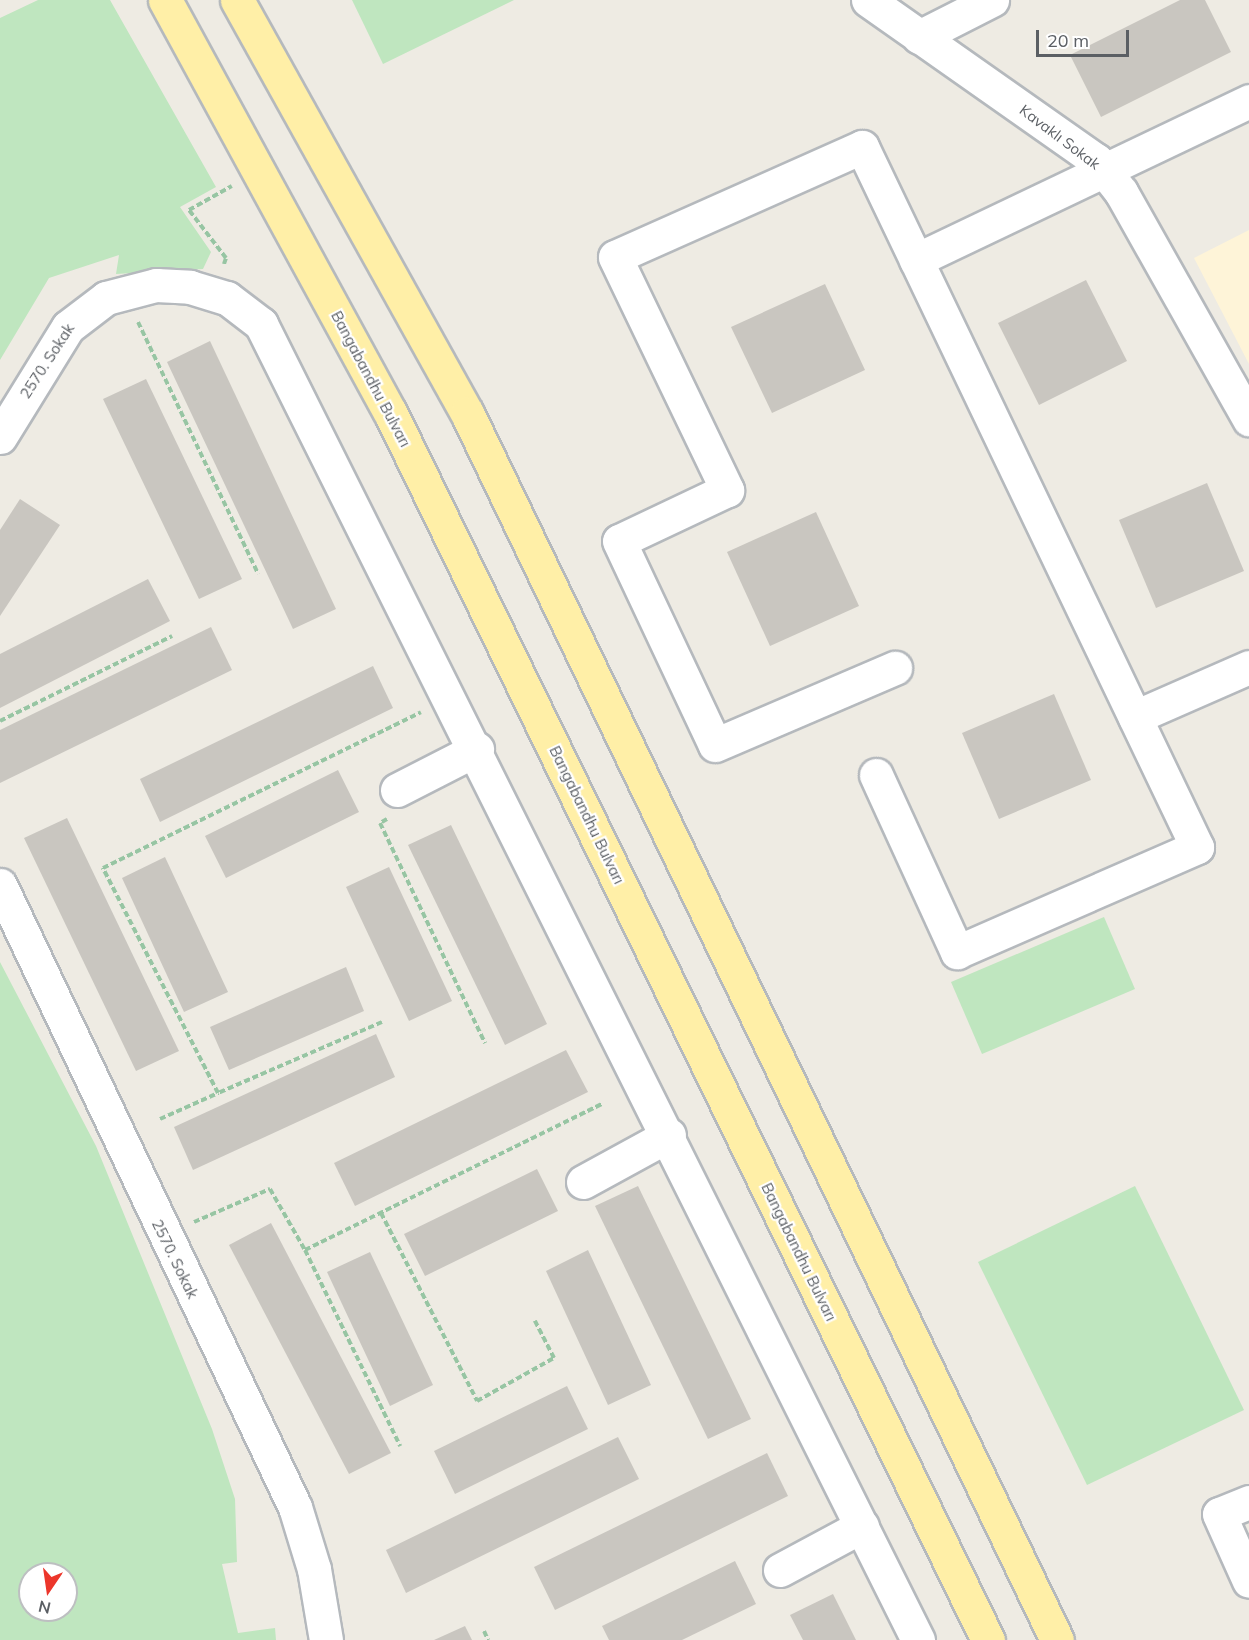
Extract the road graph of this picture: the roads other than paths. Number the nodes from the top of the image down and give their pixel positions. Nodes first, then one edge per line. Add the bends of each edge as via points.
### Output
1 (165, 0) edge
2 (237, 0) edge
3 (868, 0) edge
4 (992, 0) edge
5 (919, 37) junction
6 (1249, 101) edge
7 (1104, 169) junction
8 (916, 260) junction
9 (1249, 419) edge
10 (0, 437) edge
11 (1249, 667) edge
12 (895, 668) dead end
13 (1135, 717) junction
14 (477, 749) junction
15 (876, 775) dead end
16 (394, 804) road end
17 (0, 885) edge
18 (669, 1135) junction
19 (583, 1182) dead end
20 (1249, 1502) edge
21 (862, 1526) junction
22 (780, 1570) dead end
23 (1249, 1581) edge
24 (326, 1640) edge
25 (918, 1640) edge
26 (988, 1640) edge
27 (1057, 1640) edge

1 - 26 main road, Bangabandhu Bulvarı via 390,412
2 - 27 main road via 468,413
3 - 5 street, Kavaklı Sokak
4 - 5 street
5 - 7 street, Kavaklı Sokak
6 - 7 street
7 - 8 street
7 - 9 street, Kavaklı Sokak
8 - 12 street via 861,147 615,257 727,490 619,541 715,745
8 - 13 street
10 - 14 street, 2570. Sokak via 68,327 91,305 124,291 178,285 216,293 261,324
11 - 13 street
13 - 15 street via 1197,847 957,952
14 - 16 street
14 - 18 street
17 - 24 street, 2570. Sokak via 163,1236 295,1507
18 - 19 street
18 - 21 street
20 - 23 street via 1219,1514
21 - 22 street
21 - 25 street

